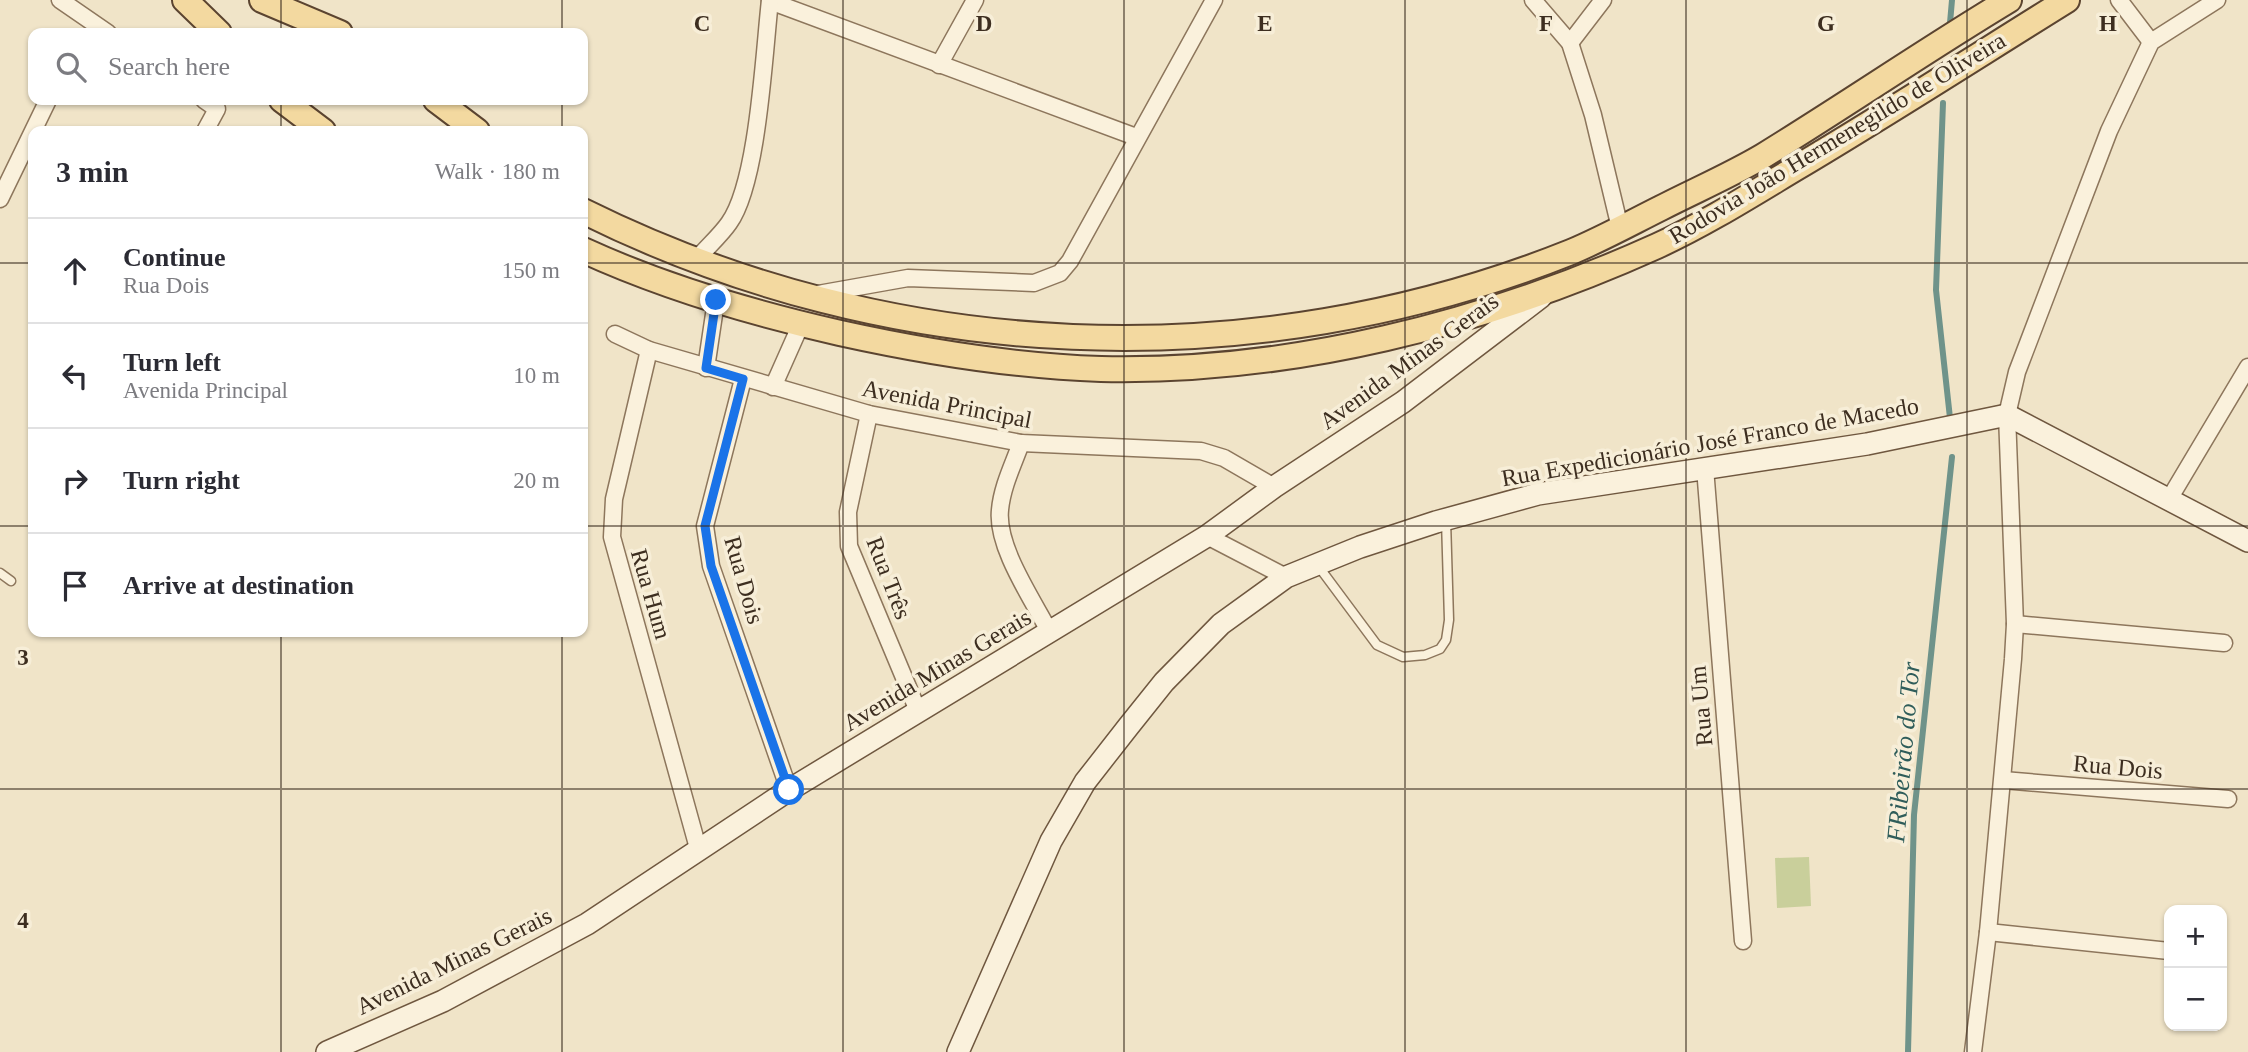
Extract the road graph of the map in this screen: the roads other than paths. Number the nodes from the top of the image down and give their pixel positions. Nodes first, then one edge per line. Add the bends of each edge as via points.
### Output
1 (60, 0) edge
2 (185, 0) edge
3 (262, 0) edge
4 (975, 0) edge
5 (1214, 0) edge
6 (1533, 0) edge
7 (1604, 0) edge
8 (2009, 0) edge
9 (2067, 0) edge
10 (2119, 0) edge
11 (2217, 0) edge
12 (770, 1) edge
13 (96, 28) edge
14 (214, 28) edge
15 (328, 28) edge
16 (2151, 42) junction
17 (1570, 43) junction
18 (939, 65) junction
19 (46, 105) edge
20 (210, 105) edge
21 (289, 105) edge
22 (317, 105) edge
23 (443, 105) edge
24 (35, 126) edge
25 (206, 126) edge
26 (318, 126) edge
27 (324, 126) edge
28 (470, 126) edge
29 (1136, 137) junction
30 (28, 141) edge
31 (0, 199) edge
32 (588, 213) edge
33 (1620, 228) junction
34 (588, 252) edge
35 (697, 259) junction
36 (1548, 291) junction
37 (806, 296) junction
38 (716, 300) junction
39 (801, 324) junction
40 (615, 334) dead end
41 (649, 350) junction
42 (2248, 367) edge
43 (706, 368) junction
44 (743, 379) junction
45 (774, 387) junction
46 (870, 414) junction
47 (2007, 415) junction
48 (1021, 443) junction
49 (1705, 468) junction
50 (1274, 487) junction
51 (2168, 501) junction
52 (1446, 519) junction
53 (1207, 536) junction
54 (2248, 541) edge
55 (1317, 565) junction
56 (0, 573) edge
57 (1286, 577) junction
58 (11, 580) dead end
59 (2015, 624) junction
60 (1050, 633) junction
61 (2224, 643) dead end
62 (918, 712) junction
63 (2003, 780) junction
64 (789, 790) junction
65 (2228, 799) dead end
66 (698, 848) junction
67 (1988, 933) junction
68 (1743, 941) dead end
69 (2164, 951) edge
70 (327, 1052) edge
71 (958, 1052) edge
72 (1973, 1052) edge

1 - 13 street
2 - 14 main road
3 - 15 main road
4 - 18 street
5 - 29 street
6 - 17 street
7 - 17 street
8 - 33 main road, Rodovia João Hermenegildo de Oliveira via 1760,158
9 - 36 main road, Rodovia João Hermenegildo de Oliveira via 1747,197 1660,244
10 - 16 street
11 - 16 street
12 - 18 street
12 - 35 street via 743,193 730,222
16 - 47 street via 2109,131 2040,308
17 - 33 street
18 - 29 street
19 - 24 street
20 - 25 street
21 - 26 main road
22 - 27 main road
23 - 28 main road
29 - 37 street via 1070,261 1049,279 1034,283 908,278
30 - 31 street
32 - 35 main road, Rodovia João Hermenegildo de Oliveira
33 - 37 main road, Rodovia João Hermenegildo de Oliveira via 1573,251 1428,298 1294,326 1202,337 1095,340 1008,333 893,316
34 - 38 main road, Rodovia João Hermenegildo de Oliveira
35 - 37 main road, Rodovia João Hermenegildo de Oliveira
36 - 39 main road, Rodovia João Hermenegildo de Oliveira via 1454,321 1359,344 1177,367 1101,369 997,361
36 - 50 street, Avenida Minas Gerais via 1403,402
38 - 39 main road, Rodovia João Hermenegildo de Oliveira
38 - 43 street
39 - 45 street
40 - 41 street, Avenida Principal
41 - 43 street, Avenida Principal
41 - 66 street, Rua Hum via 614,499 612,537
42 - 51 street
43 - 44 street, Avenida Principal
44 - 45 street, Avenida Principal
44 - 64 street, Rua Dois via 705,526 711,566
45 - 46 street, Avenida Principal
46 - 48 street, Avenida Principal
46 - 62 street, Rua Três via 848,512 849,546
47 - 49 street, Rua Expedicionário José Franco de Macedo via 1867,444
47 - 51 street
47 - 59 street
48 - 50 street, Avenida Principal via 1200,451 1224,458
48 - 60 street via 1002,498 1000,526 1010,556
49 - 52 street, Rua Expedicionário José Franco de Macedo via 1538,494
49 - 68 street, Rua Um
50 - 53 street, Avenida Minas Gerais
51 - 54 street
52 - 55 street, Rua Expedicionário José Franco de Macedo
52 - 55 lane via 1446,640 1440,649 1425,655 1403,657 1377,645
53 - 57 street
53 - 60 street, Avenida Minas Gerais
55 - 57 street, Rua Expedicionário José Franco de Macedo
56 - 58 lane
57 - 71 street, Rua Expedicionário José Franco de Macedo via 1221,624 1085,782 1035,872
59 - 61 street
59 - 63 street
60 - 62 street, Avenida Minas Gerais
62 - 64 street, Avenida Minas Gerais
63 - 65 street, Rua Dois
63 - 67 street
64 - 66 street, Avenida Minas Gerais
66 - 70 street, Avenida Minas Gerais via 587,924 443,1001
67 - 69 street
67 - 72 street

